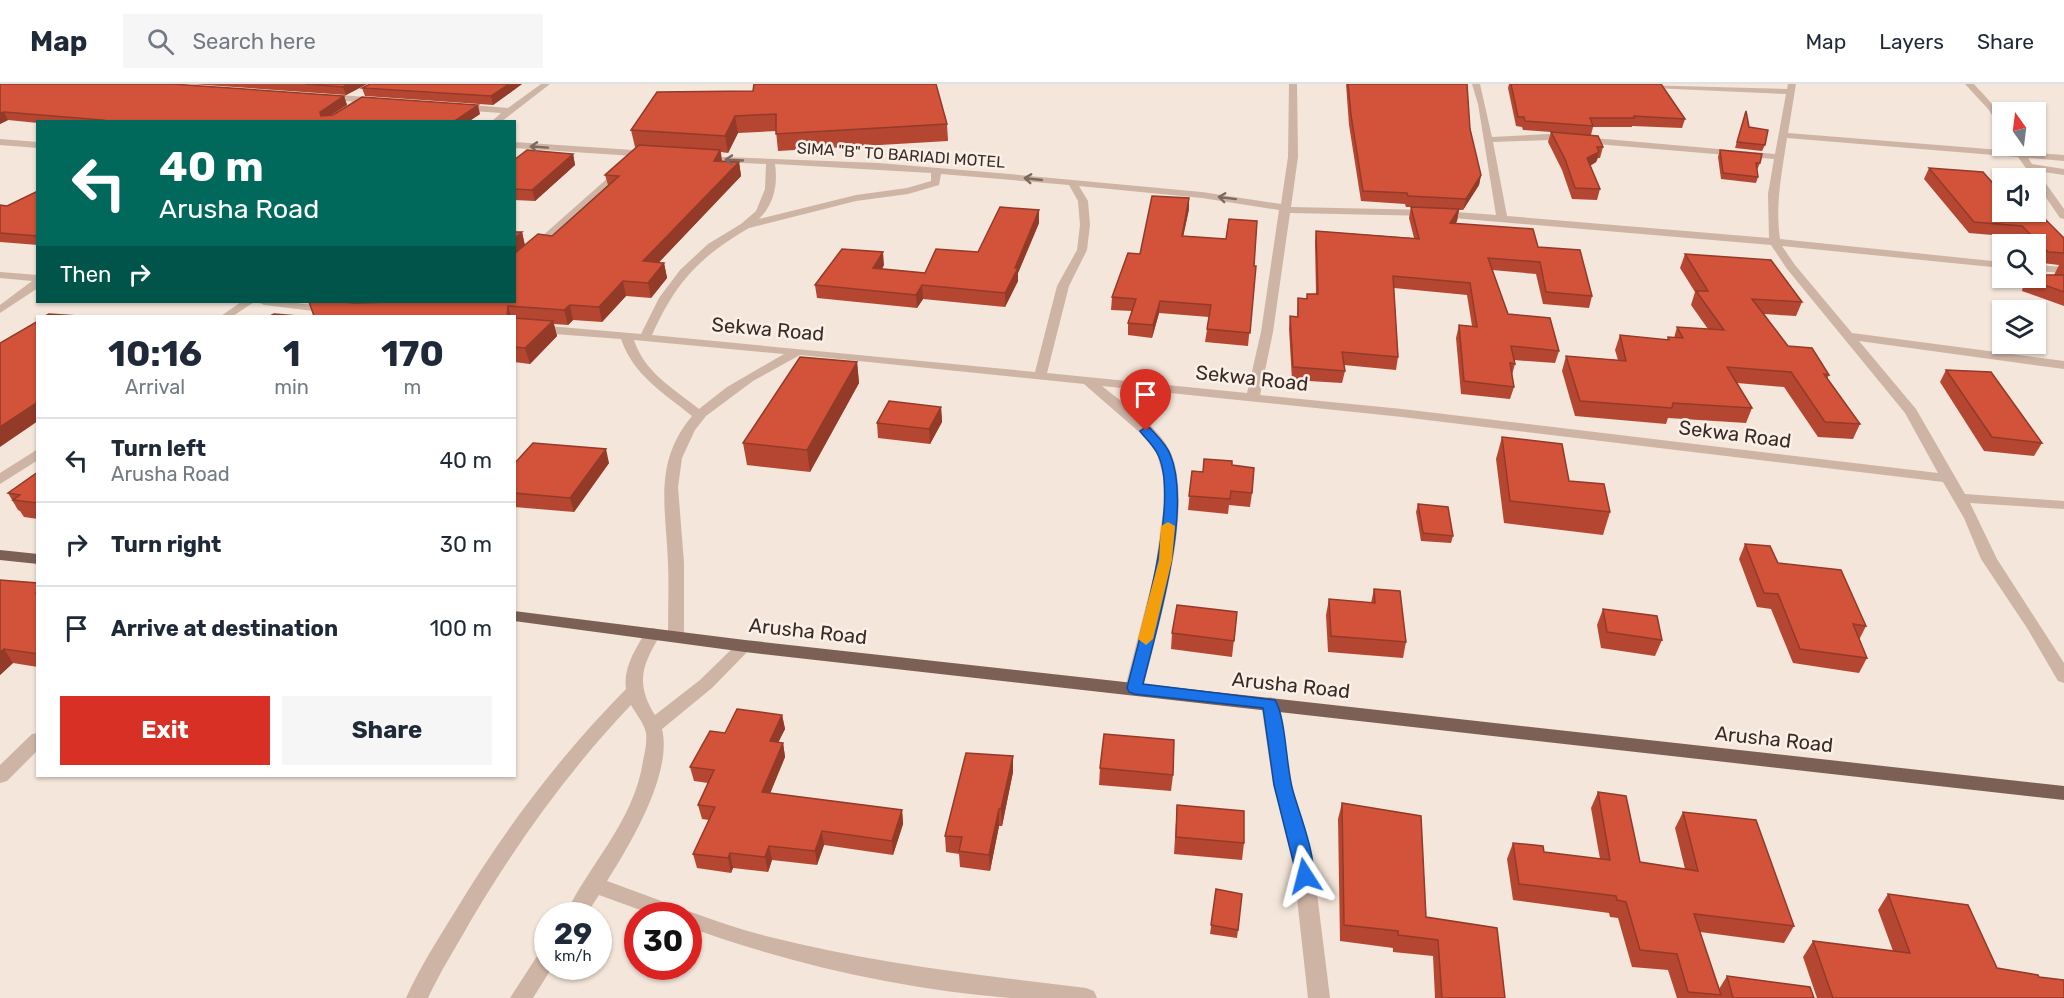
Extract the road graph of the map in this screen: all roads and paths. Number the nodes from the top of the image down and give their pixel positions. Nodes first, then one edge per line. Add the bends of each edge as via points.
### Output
1 (546, 84) edge
2 (1293, 84) edge
3 (1476, 84) edge
4 (1608, 84) edge
5 (1969, 84) edge
6 (1791, 88) edge
7 (368, 89) edge
8 (313, 97) edge
9 (347, 99) junction
10 (364, 100) junction
11 (386, 102) edge
12 (453, 106) edge
13 (1992, 109) edge
14 (508, 111) junction
15 (344, 112) edge
16 (497, 120) edge
17 (1783, 135) junction
18 (1488, 140) junction
19 (0, 142) edge
20 (36, 145) edge
21 (516, 145) edge
22 (638, 153) junction
23 (1992, 153) edge
24 (659, 155) edge
25 (2021, 156) joint
26 (692, 157) edge
27 (1779, 157) junction
28 (2064, 158) edge
29 (770, 161) junction
30 (2030, 167) junction
31 (936, 171) junction
32 (2064, 172) edge
33 (1072, 183) junction
34 (1284, 209) junction
35 (2063, 214) edge
36 (1502, 219) junction
37 (744, 226) junction
38 (1775, 243) junction
39 (1992, 264) edge
40 (516, 265) edge
41 (2046, 269) edge
42 (2064, 270) edge
43 (0, 275) edge
44 (36, 280) edge
45 (36, 282) edge
46 (246, 303) edge
47 (272, 303) edge
48 (0, 310) edge
49 (346, 312) edge
50 (228, 315) edge
51 (516, 327) edge
52 (626, 336) junction
53 (1847, 336) junction
54 (645, 338) junction
55 (798, 351) junction
56 (2064, 365) edge
57 (1040, 376) junction
58 (1088, 381) junction
59 (1252, 397) junction
60 (700, 416) junction
61 (36, 454) edge
62 (1948, 478) junction
63 (0, 480) edge
64 (1960, 498) junction
65 (2064, 505) edge
66 (0, 555) edge
67 (36, 559) edge
68 (516, 616) edge
69 (653, 634) junction
70 (676, 637) junction
71 (745, 646) junction
72 (2064, 677) edge
73 (1134, 688) junction
74 (634, 691) junction
75 (1270, 704) junction
76 (654, 726) junction
77 (36, 741) edge
78 (0, 776) edge
79 (2064, 793) edge
80 (594, 885) junction
81 (583, 902) edge
82 (642, 902) edge
83 (702, 923) edge
84 (534, 978) edge
85 (417, 998) edge
86 (521, 998) edge
87 (1086, 998) edge
88 (1319, 998) edge

1 - 14 street
2 - 34 street via 1293,157
3 - 18 street
4 - 6 street
5 - 13 street
6 - 17 street
7 - 9 street
8 - 9 street
9 - 10 street
10 - 11 street
10 - 15 street
12 - 14 street
14 - 16 street
17 - 23 street
17 - 27 street
18 - 27 street via 1548,137
18 - 36 street
19 - 20 street
22 -> 21 street
22 - 24 street
22 - 40 street
25 - 28 street
25 - 30 street
29 -> 26 street, SIMA "B" TO BARIADI MOTEL
27 - 38 street via 1773,194
29 - 31 street, SIMA "B" TO BARIADI MOTEL
29 - 37 street via 771,192 758,216
30 - 32 street
30 - 35 street
33 -> 31 street, SIMA "B" TO BARIADI MOTEL
31 - 37 street via 936,183 924,188 855,198
34 -> 33 street, SIMA "B" TO BARIADI MOTEL via 1202,195
33 - 57 street via 1083,201 1082,250 1063,286
34 - 36 street, SIMA "B" TO BARIADI MOTEL via 1380,210
34 - 59 street via 1272,301
36 - 38 street, SIMA "B" TO BARIADI MOTEL
37 - 54 street via 711,247 670,288
38 - 39 street, SIMA "B" TO BARIADI MOTEL
38 - 53 street
41 - 42 street
43 - 44 street
45 - 48 street
46 - 50 street
47 - 49 street
51 - 52 street, Sekwa Road
52 - 54 street, Sekwa Road
52 - 60 street via 629,352 653,380
53 - 56 street
53 - 62 street via 1911,412
54 - 55 street, Sekwa Road
55 - 57 street, Sekwa Road
55 - 60 street via 730,392
57 - 58 street, Sekwa Road
58 - 59 street, Sekwa Road
58 - 73 street via 1146,431 1164,452 1171,476 1166,560
59 - 62 street, Sekwa Road
60 - 70 street via 680,443 671,469
61 - 63 street
62 - 64 street
64 - 65 street
64 - 72 street via 1989,558
66 - 67 main road
68 - 69 main road, Arusha Road
69 - 70 main road, Arusha Road
69 - 74 street via 635,663
70 - 71 main road, Arusha Road
71 - 73 main road, Arusha Road
71 - 76 street
73 - 75 main road, Arusha Road
74 - 76 street
74 - 85 street via 552,782 492,865
75 - 79 main road, Arusha Road
75 - 88 street via 1282,785 1302,853
76 - 80 street via 650,774 634,820
77 - 78 street
80 - 81 street
80 - 82 street
83 - 87 street via 764,945 833,961
84 - 86 street

